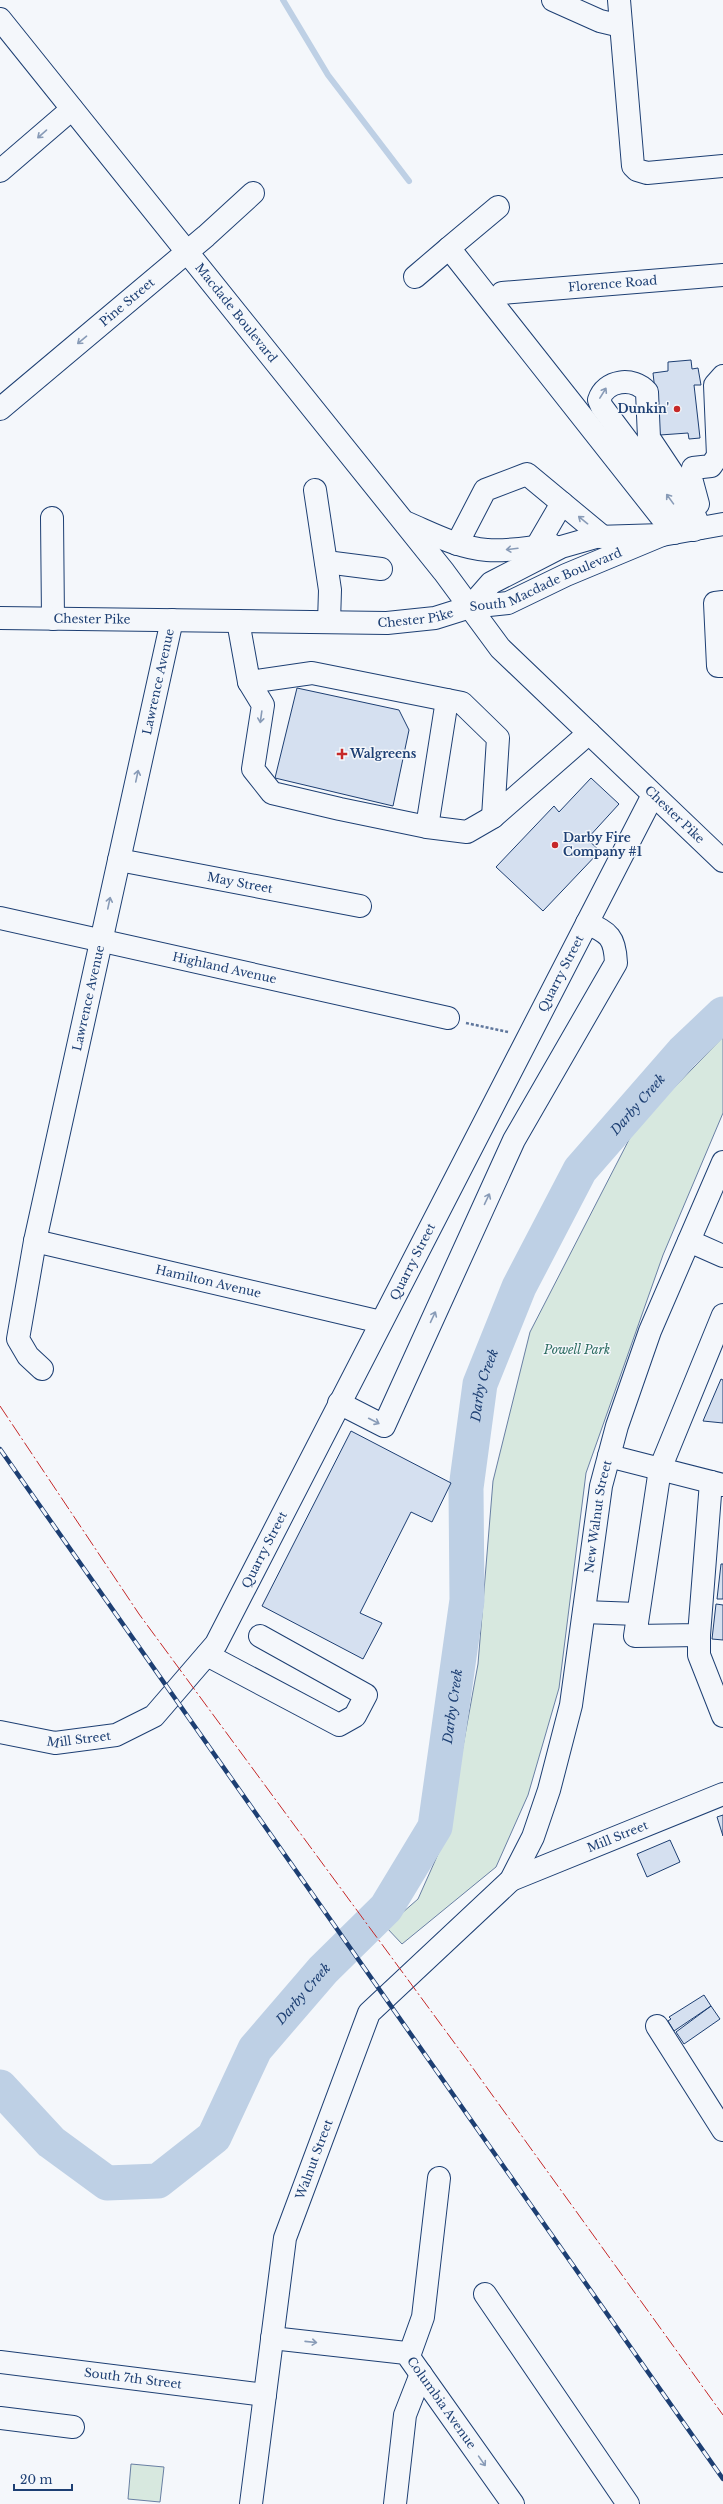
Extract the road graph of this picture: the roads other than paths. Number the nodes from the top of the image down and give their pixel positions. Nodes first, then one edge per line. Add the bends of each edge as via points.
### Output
1 (553, 0) edge
2 (619, 0) edge
3 (0, 19) edge
4 (621, 26) junction
5 (72, 108) junction
6 (723, 166) edge
7 (0, 171) edge
8 (253, 193) dead end
9 (498, 207) dead end
10 (449, 248) junction
11 (187, 252) junction
12 (723, 275) edge
13 (415, 277) dead end
14 (502, 293) dead end
15 (723, 376) edge
16 (0, 409) edge
17 (315, 490) dead end
18 (562, 503) junction
19 (52, 518) dead end
20 (404, 521) junction
21 (693, 530) edge
22 (603, 537) junction
23 (579, 541) junction
24 (457, 544) junction
25 (537, 546) junction
26 (326, 562) junction
27 (381, 569) dead end
28 (723, 602) edge
29 (470, 607) junction
30 (0, 618) edge
31 (53, 619) junction
32 (172, 620) junction
33 (238, 621) junction
34 (328, 622) junction
35 (723, 666) edge
36 (249, 682) junction
37 (447, 700) junction
38 (589, 733) junction
39 (654, 795) junction
40 (492, 817) junction
41 (427, 827) junction
42 (119, 860) junction
43 (723, 861) edge
44 (360, 906) dead end
45 (0, 918) edge
46 (587, 923) junction
47 (101, 941) junction
48 (458, 1020) road end
49 (483, 1124) junction
50 (514, 1140) junction
51 (723, 1162) edge
52 (35, 1241) junction
53 (689, 1241) junction
54 (723, 1256) edge
55 (723, 1315) edge
56 (381, 1322) junction
57 (42, 1369) dead end
58 (339, 1403) junction
59 (609, 1456) junction
60 (660, 1469) junction
61 (717, 1483) edge
62 (584, 1612) junction
63 (637, 1614) junction
64 (260, 1636) dead end
65 (699, 1645) junction
66 (207, 1655) junction
67 (154, 1716) joint
68 (723, 1716) edge
69 (0, 1732) edge
70 (723, 1794) edge
71 (512, 1880) junction
72 (657, 2026) dead end
73 (723, 2130) edge
74 (439, 2178) dead end
75 (485, 2294) dead end
76 (272, 2338) junction
77 (409, 2356) junction
78 (0, 2362) edge
79 (421, 2374) junction
80 (265, 2395) junction
81 (0, 2418) edge
82 (72, 2427) dead end
83 (251, 2504) edge
84 (395, 2504) edge
85 (513, 2504) edge
86 (628, 2504) edge

1 - 4 street via 600,21
2 - 4 street
3 - 5 street, Macdade Boulevard
4 - 6 street via 633,166 647,173
5 -> 7 street
5 - 11 street, Macdade Boulevard
8 - 11 street, Pine Street
9 - 10 street
10 - 13 street
10 - 21 street
11 -> 16 street, Pine Street
11 - 20 street, Macdade Boulevard
12 - 14 street, Florence Road
15 - 21 street via 715,385 718,456 711,466 693,468 691,478
17 - 26 street
22 -> 18 street
18 - 24 street via 527,474 484,490
18 - 25 street
19 - 31 street
20 - 24 street
20 - 29 street, Macdade Boulevard
21 -> 21 street via 602,407 599,400 606,388 617,382 632,383 647,392 649,438 683,489
21 - 22 street, South Macdade Boulevard
21 - 29 street, South Macdade Boulevard via 566,575 508,603
22 - 23 street, South Macdade Boulevard
23 - 25 street
23 - 29 street, South Macdade Boulevard via 545,554 491,582
25 -> 24 street via 498,551
26 - 27 street
26 - 34 street via 330,590
28 - 35 street via 715,603 718,666
29 - 34 street, Chester Pike via 419,620 388,623
29 - 38 street, Chester Pike via 500,648
30 - 31 street, Chester Pike
31 - 32 street, Chester Pike
32 - 33 street, Chester Pike
42 -> 32 street, Lawrence Avenue
33 - 34 street, Chester Pike
33 - 36 street
36 - 37 street via 312,673
36 -> 41 street via 263,705 254,769 272,793
37 - 40 street via 462,703 498,738
37 - 41 street
38 - 39 street, Chester Pike
38 - 40 street
39 - 43 street, Chester Pike
39 - 46 street, Quarry Street
40 - 41 street via 467,832
42 - 44 street, May Street
47 -> 42 street, Lawrence Avenue
45 - 47 street, Highland Avenue
46 - 49 street, Quarry Street
46 - 50 street via 607,932 616,950 616,963
47 - 48 street, Highland Avenue
47 - 52 street, Lawrence Avenue
49 - 50 street
49 - 56 street, Quarry Street
58 -> 50 street via 384,1426
51 - 53 street, New Walnut Street
52 - 56 street, Hamilton Avenue
52 - 57 street, Lawrence Avenue via 18,1339 28,1356
53 - 54 street
53 - 59 street, New Walnut Street via 650,1331
55 - 60 street
56 - 58 street, Quarry Street
58 - 66 street, Quarry Street via 216,1644
59 - 60 street
59 - 62 street, New Walnut Street via 601,1486
60 - 61 street
60 - 63 street
61 - 65 street
62 - 63 street
62 - 71 street, New Walnut Street via 571,1705 549,1790 533,1837
63 - 65 street via 635,1636
64 - 66 street via 366,1695 355,1716 339,1725
65 - 68 street
66 - 67 street, Quarry Street
67 - 69 street, Mill Street via 116,1735 55,1743
70 - 71 street, Mill Street
71 - 76 street, Walnut Street via 369,2013 285,2238
72 - 73 street
74 - 77 street via 423,2317
75 - 86 street
76 -> 77 street, Columbia Avenue via 406,2353
76 - 80 street, Walnut Street
77 - 79 street, Columbia Avenue
78 - 80 street, South 7th Street
79 - 84 street via 405,2415
79 -> 85 street, Columbia Avenue
80 - 83 street, Walnut Street
81 - 82 street

